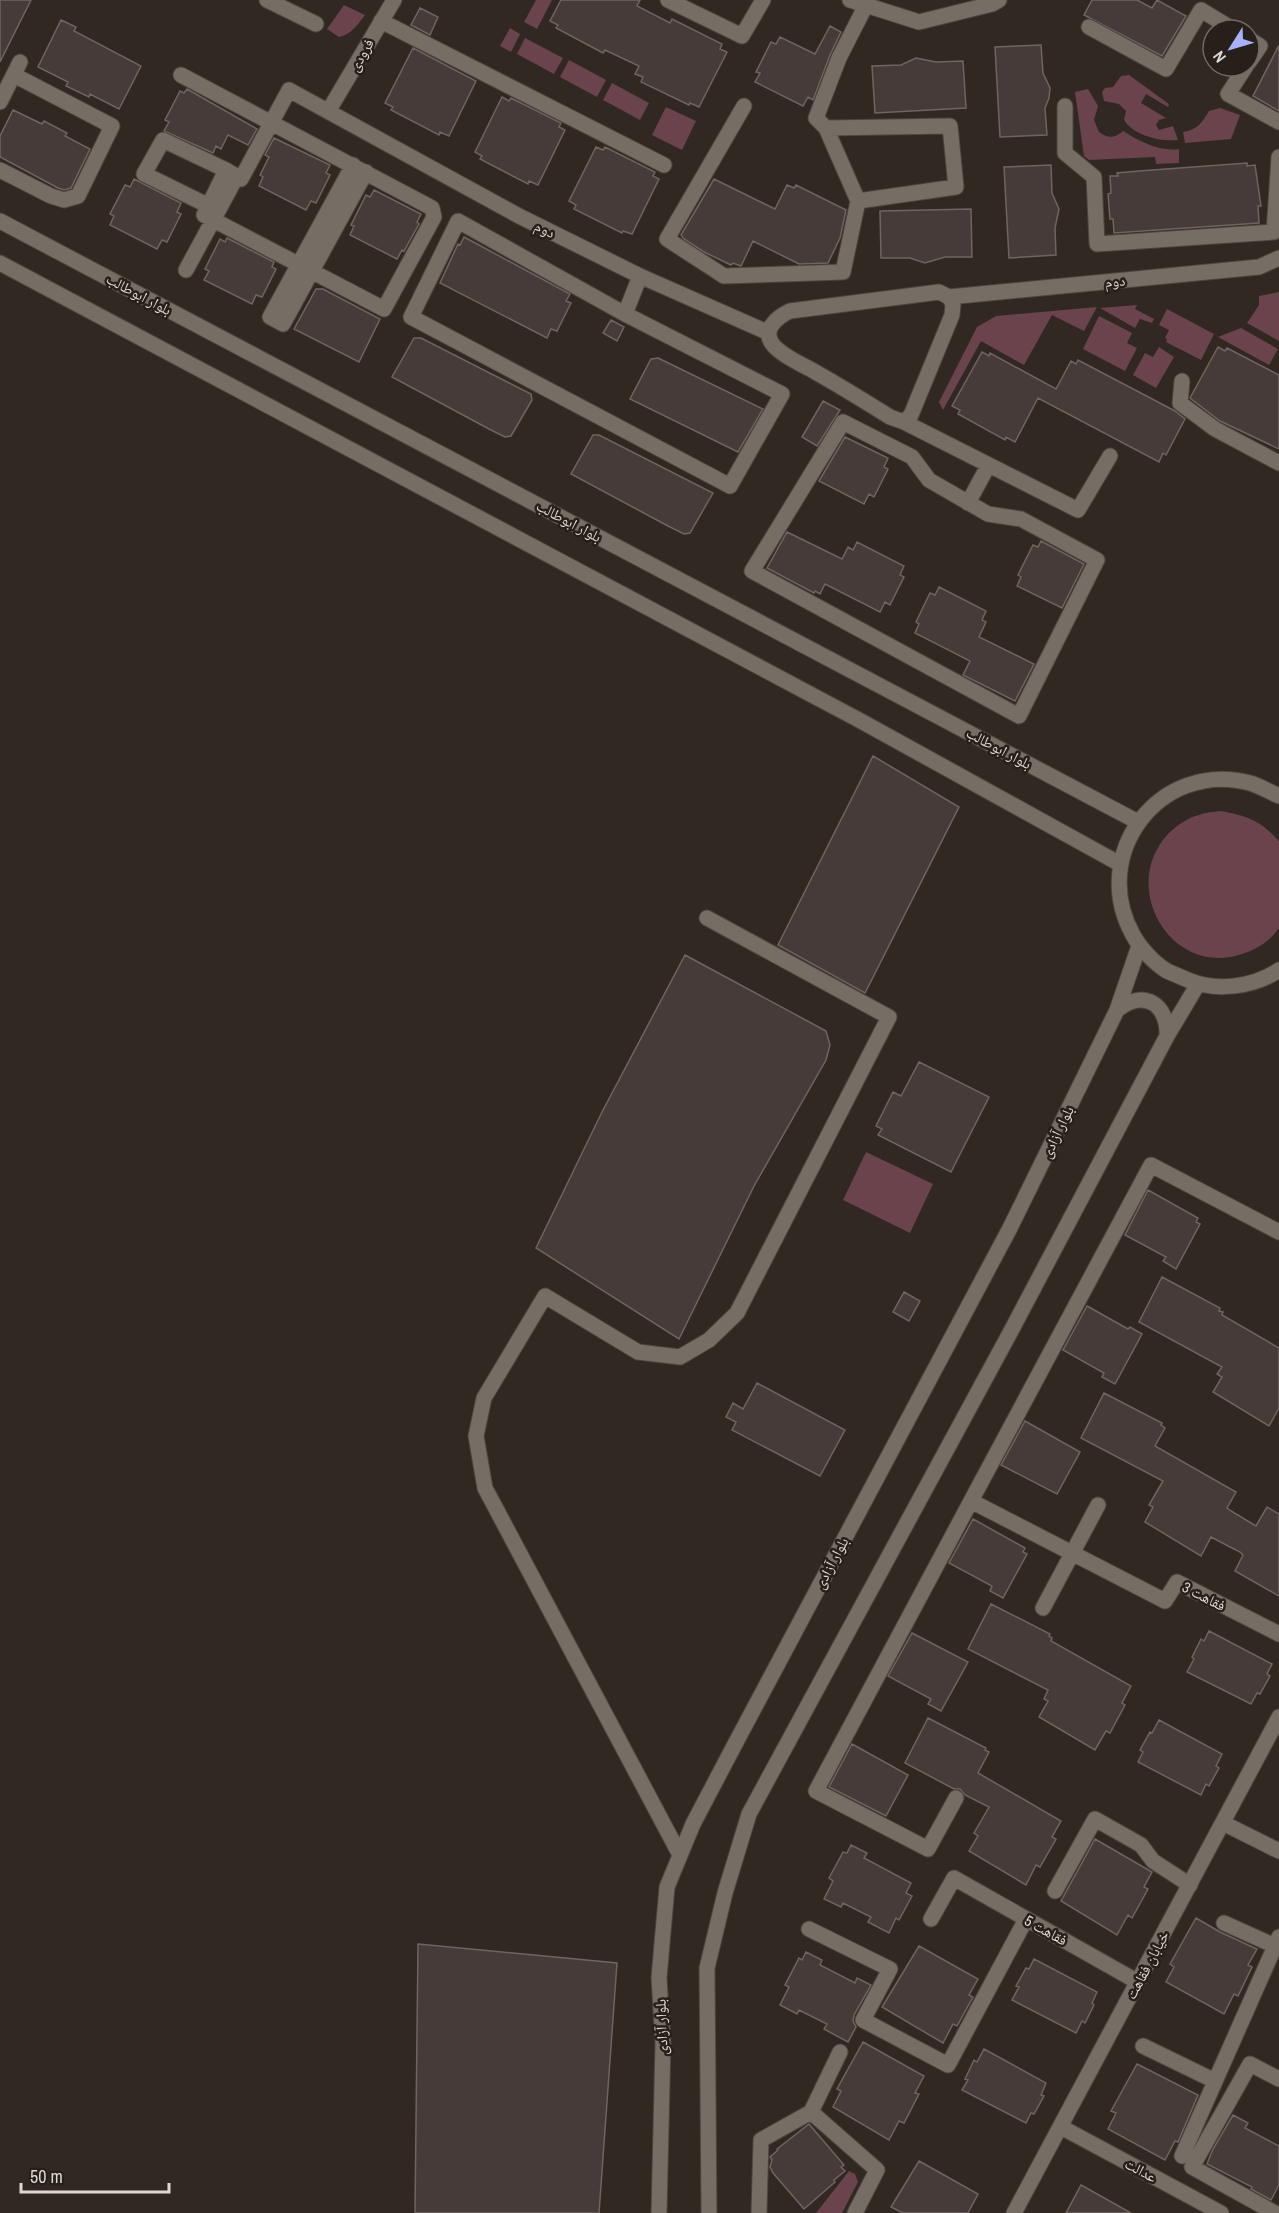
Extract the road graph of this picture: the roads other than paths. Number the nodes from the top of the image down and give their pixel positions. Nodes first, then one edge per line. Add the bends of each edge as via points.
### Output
1 (267, 0) edge
2 (394, 0) edge
3 (668, 0) edge
4 (763, 0) edge
5 (850, 0) edge
6 (999, 0) edge
7 (866, 5) junction
8 (1214, 18) edge
9 (381, 21) junction
10 (316, 24) dead end
11 (1089, 27) dead end
12 (181, 75) dead end
13 (1238, 78) edge
14 (0, 102) edge
15 (744, 106) dead end
16 (1065, 106) dead end
17 (329, 110) junction
18 (272, 122) junction
19 (1279, 122) edge
20 (826, 128) junction
21 (1279, 157) edge
22 (664, 165) dead end
23 (359, 169) junction
24 (0, 170) edge
25 (231, 173) junction
26 (858, 201) junction
27 (212, 213) junction
28 (0, 221) edge
29 (1279, 258) edge
30 (0, 263) edge
31 (305, 268) junction
32 (186, 270) dead end
33 (640, 276) junction
34 (949, 297) junction
35 (625, 314) junction
36 (769, 333) junction
37 (1182, 381) dead end
38 (904, 422) junction
39 (1110, 456) dead end
40 (1279, 463) edge
41 (988, 466) junction
42 (968, 503) junction
43 (1279, 796) edge
44 (1138, 822) junction
45 (1120, 864) junction
46 (707, 918) dead end
47 (1139, 946) junction
48 (1279, 970) edge
49 (1198, 984) junction
50 (1117, 1010) junction
51 (1167, 1036) junction
52 (1279, 1232) edge
53 (971, 1501) junction
54 (1098, 1505) dead end
55 (1073, 1552) junction
56 (1043, 1608) dead end
57 (1279, 1634) edge
58 (1279, 1717) edge
59 (956, 1798) dead end
60 (1223, 1822) junction
61 (1279, 1851) edge
62 (680, 1855) junction
63 (1190, 1885) junction
64 (1054, 1891) dead end
65 (931, 1919) dead end
66 (1026, 1919) junction
67 (1224, 1923) dead end
68 (809, 1929) dead end
69 (1277, 1942) edge
70 (1138, 1982) junction
71 (1143, 2046) dead end
72 (840, 2052) dead end
73 (1279, 2079) edge
74 (1215, 2081) junction
75 (811, 2112) junction
76 (1061, 2127) junction
77 (1182, 2156) dead end
78 (659, 2213) edge
79 (709, 2213) edge
80 (759, 2213) edge
81 (855, 2213) edge
82 (1014, 2213) edge
83 (1221, 2213) edge
84 (1275, 2213) edge

1 - 10 street
2 - 9 street, فرودی
3 - 4 street via 742,36
5 - 7 street
6 - 7 street via 919,22
7 - 20 street via 839,58 816,118
8 - 11 street via 1201,10 1166,69
9 - 17 street, فرودی
9 - 22 street
12 - 18 street
13 - 19 street via 1228,94
14 - 24 street via 17,69 112,126 78,196 64,200 51,196
15 - 26 street via 667,239 724,276 843,272
16 - 21 street via 1065,153 1094,177 1097,244 1274,232
17 - 18 street, دوم via 289,90
17 - 33 street, دوم via 519,216
18 - 23 street
18 - 25 street via 242,179
20 - 26 street
20 - 26 street via 950,126 956,187
23 - 31 street
23 - 31 street via 432,208 434,217 384,309
25 - 27 street
25 - 27 street via 163,140 144,174
27 - 31 street
27 - 32 street
28 - 44 street, بلوار ابوطالب
29 - 34 street, دوم via 1259,267
30 - 45 street via 849,715
33 - 35 street
33 - 36 street, دوم
34 - 36 street, دوم via 939,292 790,311 779,316
34 - 38 street via 953,304 949,325 912,415
35 - 35 street via 782,394 730,486 411,317 458,222
36 - 38 street via 772,345 790,358
37 - 40 street via 1180,403 1215,429
38 - 41 street
39 - 41 street via 1078,510
41 - 42 street
42 - 42 street via 929,480 912,457 843,422 752,571 1019,716 1097,560 1021,519 988,514
43 - 44 street via 1250,783 1219,779 1188,785 1160,799
44 - 45 street via 1126,842
45 - 47 street via 1119,892 1125,921
46 - 62 street via 889,1017 736,1312 710,1341 680,1357 638,1352 545,1296 484,1398 476,1436 485,1488
47 - 49 street via 1165,970
47 - 50 street, بلوار آزادی
48 - 49 street via 1252,983 1225,987
49 - 51 street
50 - 51 street via 1140,999 1152,1002 1168,1023
50 - 62 street, بلوار آزادی via 1010,1228
51 - 79 street via 749,1814 707,1968
52 - 53 street via 1151,1165
53 - 55 street
53 - 59 street via 816,1791 928,1848
54 - 55 street
55 - 56 street
55 - 57 street, فقاهت 3 via 1164,1601 1177,1582
58 - 60 street, خیابان فقاهت
60 - 61 street
60 - 63 street, خیابان فقاهت
62 - 78 street, بلوار آزادی via 667,1887 659,1978 663,2043
63 - 64 street via 1153,1861 1141,1845 1095,1819
63 - 70 street, خیابان فقاهت
65 - 66 street, فقاهت 5 via 954,1878
66 - 68 street via 948,2065 863,2020 890,1969
66 - 70 street, فقاهت 5
67 - 69 street
69 - 74 street
70 - 76 street, خیابان فقاهت
71 - 74 street
72 - 75 street
73 - 84 street via 1250,2064 1192,2168
74 - 77 street
75 - 80 street via 761,2140
75 - 81 street via 876,2170
76 - 82 street, خیابان فقاهت
76 - 83 street, عدالت

